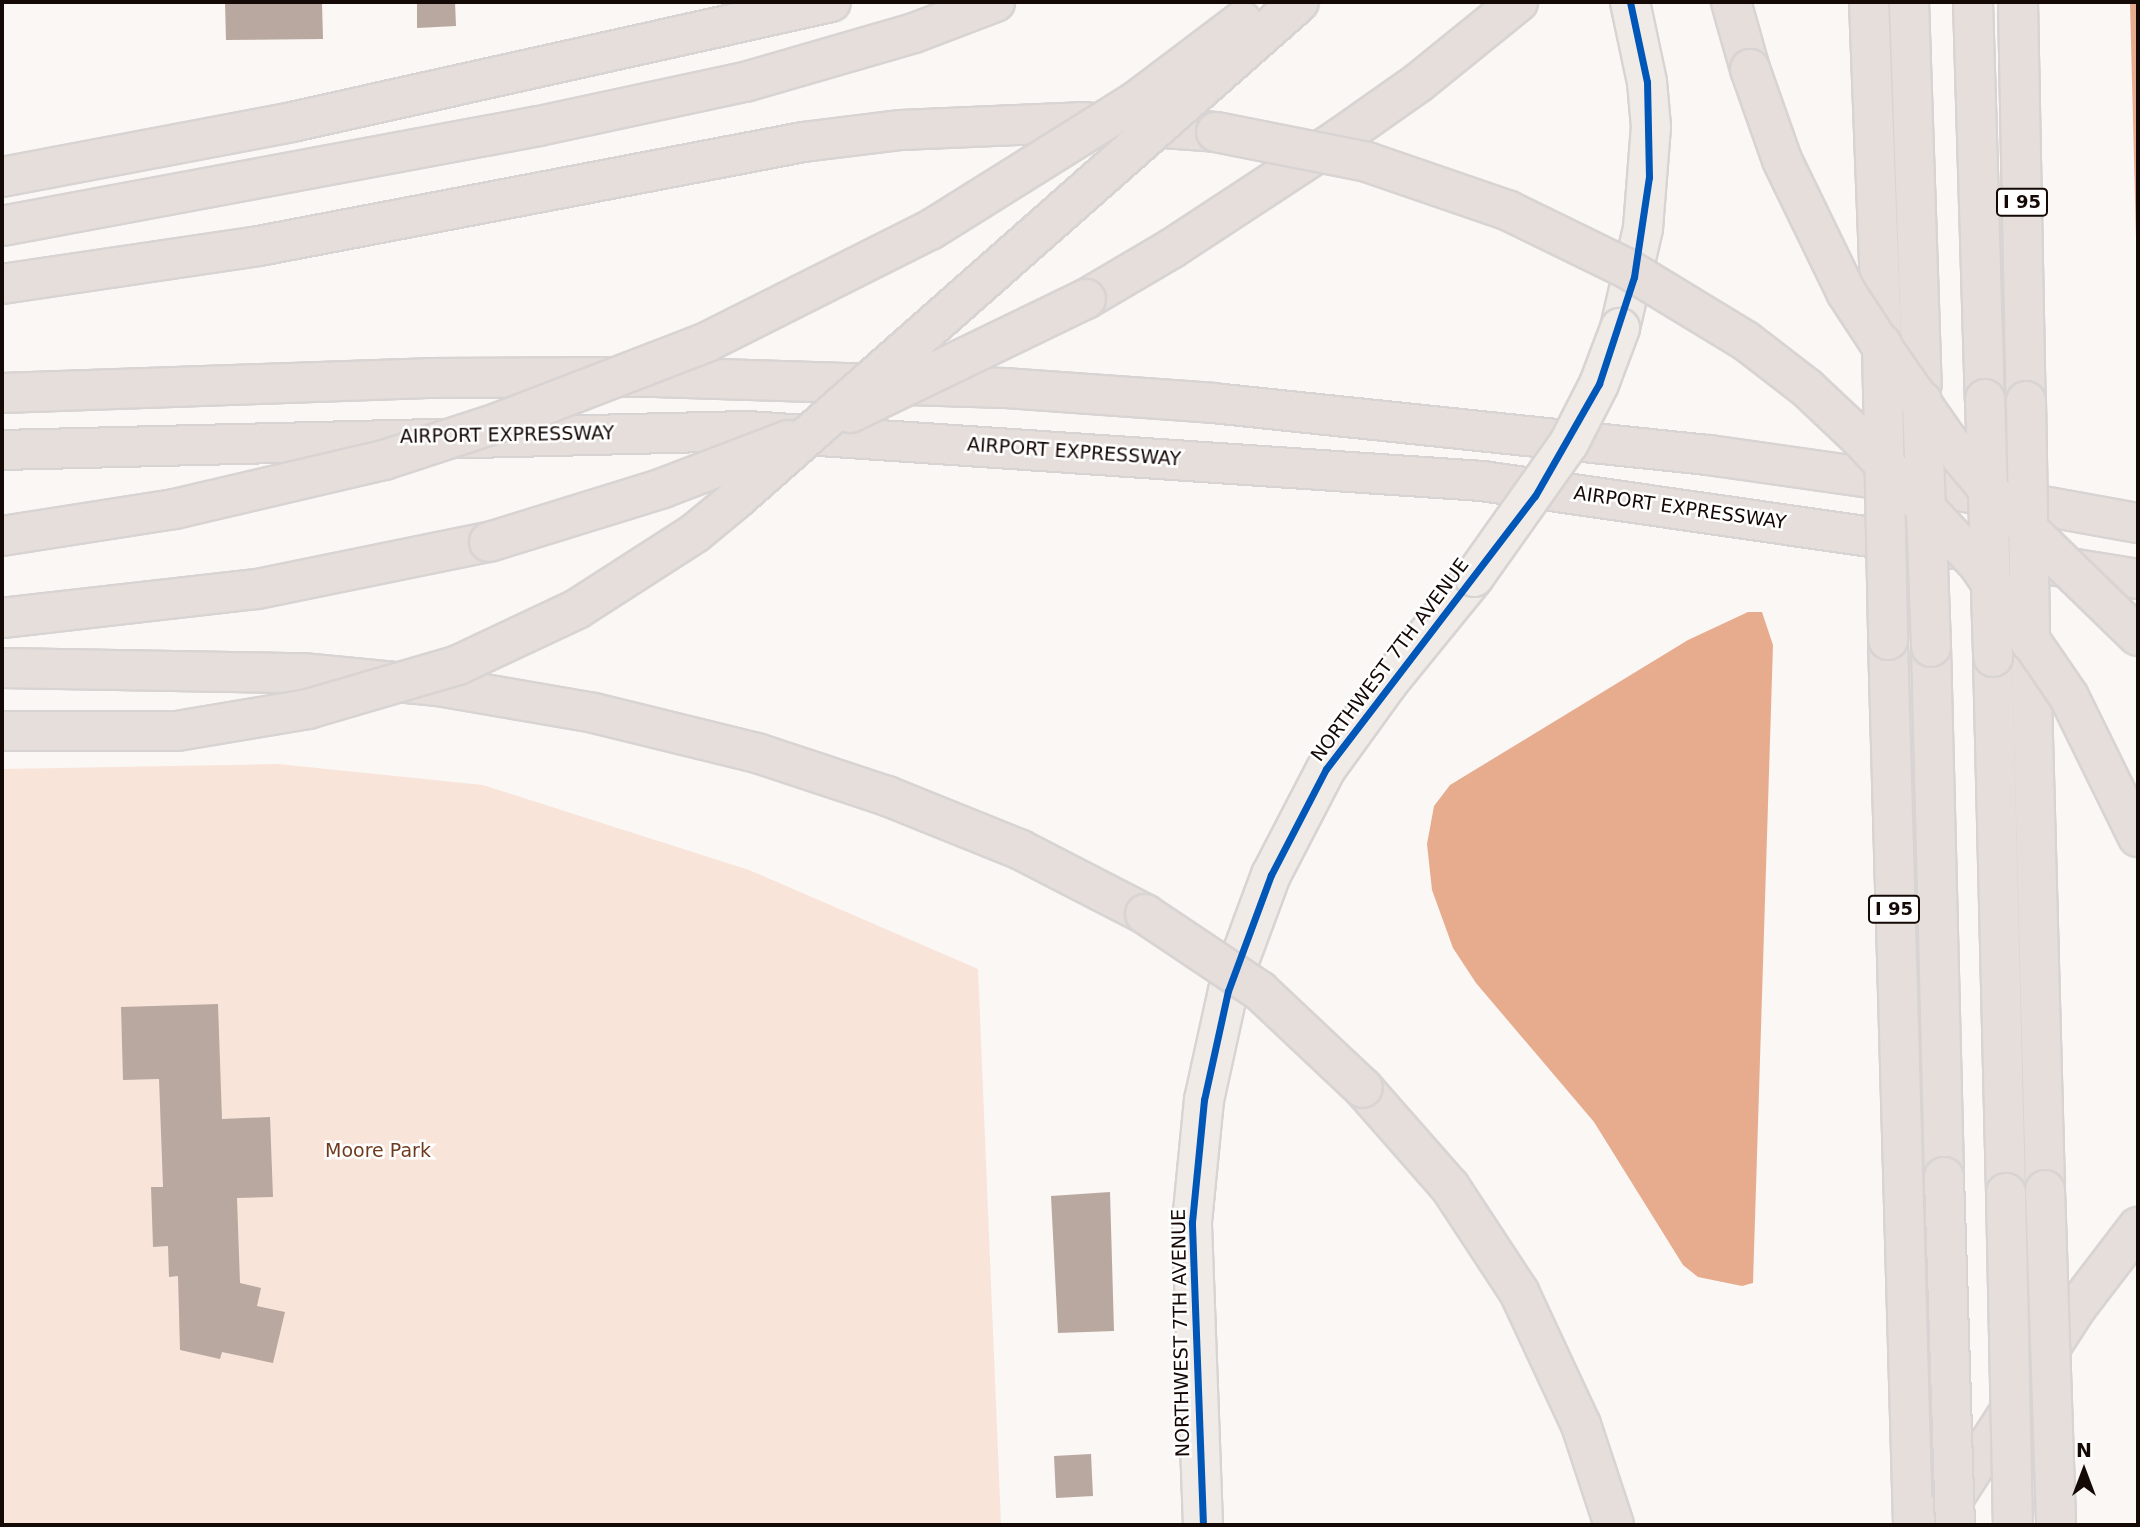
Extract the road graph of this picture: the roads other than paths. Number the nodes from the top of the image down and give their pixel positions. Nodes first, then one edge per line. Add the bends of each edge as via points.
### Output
1 (831, 2) edge
2 (995, 2) edge
3 (1265, 2) edge
4 (1299, 2) edge
5 (1518, 2) edge
6 (1731, 2) edge
7 (1870, 2) edge
8 (1909, 2) edge
9 (1973, 2) edge
10 (2018, 2) edge
11 (1633, 16) edge
12 (2, 177) edge
13 (2, 226) edge
14 (2, 284) edge
15 (2, 393) edge
16 (2, 450) edge
17 (2138, 523) edge
18 (2, 536) edge
19 (2138, 579) edge
20 (2, 618) edge
21 (2138, 636) edge
22 (2, 668) edge
23 (2, 731) edge
24 (2138, 836) edge
25 (2138, 1227) edge
26 (1203, 1525) edge
27 (1614, 1525) edge
28 (1913, 1525) edge
29 (1937, 1525) edge
30 (1955, 1525) edge
31 (2013, 1525) edge
32 (2056, 1525) edge

1 - 12 highway via 292,122
2 - 13 highway via 849,53 719,88
3 - 18 highway, bridge via 1135,102 942,223 707,342 525,413 384,460 175,509
4 - 23 highway, bridge via 735,500 695,533 577,609 458,665 308,709 177,730
5 - 20 highway, bridge via 1337,140 1171,249 1086,299 934,376 752,455 489,542 257,589
6 - 21 highway, bridge via 1782,160 1846,292 1948,440 1993,495
7 - 28 highway, I 95, bridge
8 - 30 highway, bridge
9 - 31 highway, bridge
10 - 32 highway, I 95, bridge
11 - 26 main road, NORTHWEST 7TH AVENUE, bridge via 1651,127 1649,177 1643,228 1620,328 1599,384 1569,443 1474,577 1326,769 1271,875 1228,990 1204,1100 1192,1222
14 - 24 highway, bridge via 259,246 803,142 901,130 1081,122 1216,132 1367,162 1509,211 1687,302 1797,380 1860,438 1978,564 2069,697
15 - 17 highway via 522,377 813,380 1005,388 1213,403 1709,455 1954,490
16 - 19 highway, AIRPORT EXPRESSWAY via 760,432 1482,481 1821,528
22 - 27 highway, bridge via 302,673 451,688 606,715 757,753 898,800 1021,850 1145,914 1260,990 1363,1088 1450,1188 1519,1293 1581,1425
25 - 29 highway via 2076,1308

